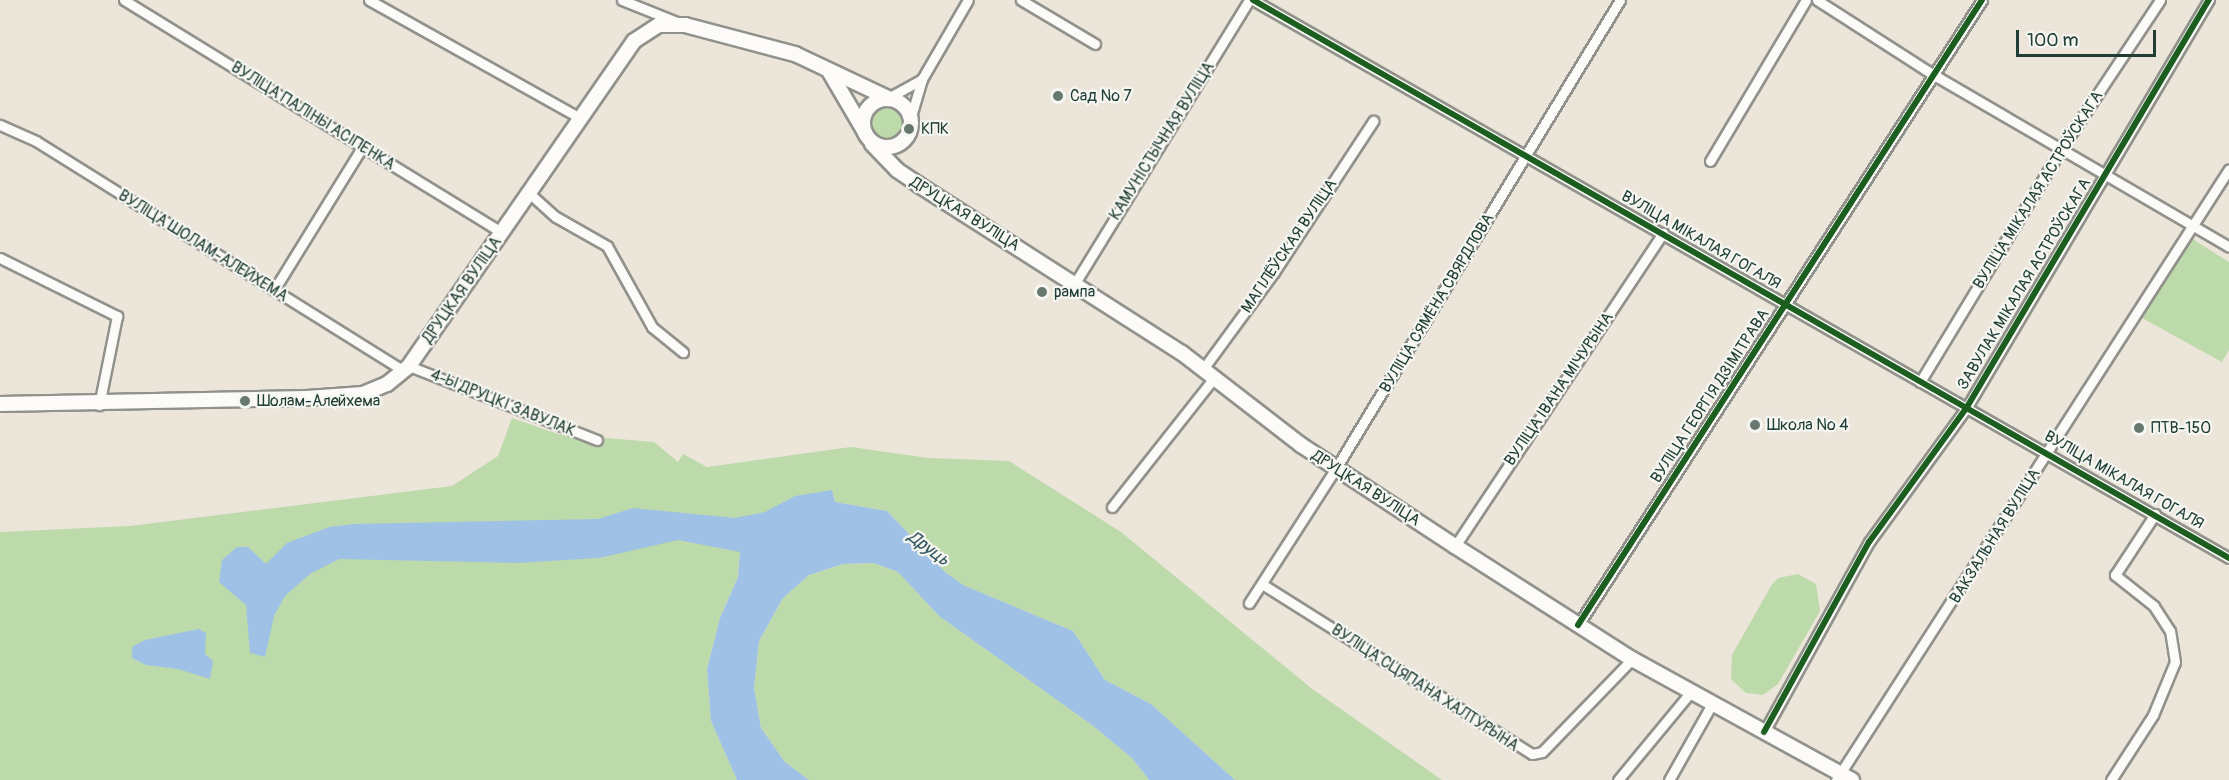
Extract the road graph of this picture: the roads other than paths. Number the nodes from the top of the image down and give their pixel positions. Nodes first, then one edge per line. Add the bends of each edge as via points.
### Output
1 (124, 0) edge
2 (369, 0) edge
3 (622, 0) edge
4 (968, 0) edge
5 (1021, 0) edge
6 (1251, 0) edge
7 (1620, 0) edge
8 (1806, 0) edge
9 (1817, 0) edge
10 (1982, 0) edge
11 (2160, 0) edge
12 (2209, 0) edge
13 (685, 25) junction
14 (1095, 44) dead end
15 (829, 71) junction
16 (1934, 75) junction
17 (922, 79) junction
18 (888, 98) junction
19 (580, 118) junction
20 (910, 120) junction
21 (1373, 121) dead end
22 (0, 125) edge
23 (905, 138) junction
24 (869, 140) junction
25 (363, 147) junction
26 (2061, 149) junction
27 (1526, 156) junction
28 (1710, 161) dead end
29 (2229, 169) edge
30 (897, 170) junction
31 (2105, 173) junction
32 (530, 193) junction
33 (2193, 225) junction
34 (502, 233) junction
35 (1663, 233) junction
36 (2229, 247) edge
37 (0, 258) edge
38 (1075, 283) junction
39 (274, 290) junction
40 (1785, 305) junction
41 (683, 352) dead end
42 (407, 368) junction
43 (1203, 369) junction
44 (1214, 378) junction
45 (1920, 382) junction
46 (0, 404) edge
47 (99, 405) junction
48 (1967, 407) junction
49 (597, 440) dead end
50 (2048, 452) junction
51 (1336, 468) junction
52 (1112, 507) dead end
53 (2155, 514) junction
54 (1455, 546) junction
55 (2229, 558) edge
56 (1262, 584) junction
57 (1249, 603) dead end
58 (1578, 625) junction
59 (1632, 659) junction
60 (1690, 693) junction
61 (1712, 704) junction
62 (1764, 732) junction
63 (1843, 778) edge
64 (1618, 780) edge
65 (1669, 780) edge
66 (2111, 780) edge

1 - 25 street, ВУЛІЦА ПАЛІНЫ АСІПЕНКА
2 - 19 street
3 - 13 street
4 - 17 street
5 - 14 street
6 - 27 street, ВУЛІЦА МІКАЛАЯ ГОГАЛЯ
6 - 38 street, КАМУНІСТЫЧНАЯ ВУЛІЦА
7 - 27 street, ВУЛІЦА СЯМЁНА СВЯРДЛОВА
8 - 28 street
9 - 16 street
10 - 16 street, ВУЛІЦА ГЕОРГІЯ ДЗІМІТРАВА
11 - 26 street, ВУЛІЦА МІКАЛАЯ АСТРОЎСКАГА
12 - 31 street, ЗАВУЛАК МІКАЛАЯ АСТРОЎСКАГА
13 - 15 main road, ДРУЦКАЯ ВУЛІЦА via 795,54
13 - 19 main road, ДРУЦКАЯ ВУЛІЦА via 658,25 634,41
15 - 18 main road, ДРУЦКАЯ ВУЛІЦА
15 - 24 main road, ДРУЦКАЯ ВУЛІЦА
16 - 26 street
16 - 40 street, ВУЛІЦА ГЕОРГІЯ ДЗІМІТРАВА
17 - 18 street
17 - 20 street
18 - 20 main road, ДРУЦКАЯ ВУЛІЦА via 903,103
18 - 24 main road via 867,113
19 - 32 main road, ДРУЦКАЯ ВУЛІЦА
20 - 23 main road, ДРУЦКАЯ ВУЛІЦА
21 - 43 street, МАГІЛЁЎСКАЯ ВУЛІЦА via 1274,272
22 - 39 street, ВУЛІЦА ШОЛАМ-АЛЕЙХЕМА via 36,141
23 - 24 main road via 893,148
23 - 30 main road, ДРУЦКАЯ ВУЛІЦА
24 - 30 main road, ДРУЦКАЯ ВУЛІЦА
25 - 34 street, ВУЛІЦА ПАЛІНЫ АСІПЕНКА
25 - 39 street
26 - 31 street
26 - 45 street, ВУЛІЦА МІКАЛАЯ АСТРОЎСКАГА
27 - 35 street, ВУЛІЦА МІКАЛАЯ ГОГАЛЯ
27 - 51 street, ВУЛІЦА СЯМЁНА СВЯРДЛОВА
29 - 33 street, ВАКЗАЛЬНАЯ ВУЛІЦА
30 - 38 main road, ДРУЦКАЯ ВУЛІЦА
31 - 33 street
31 - 48 street, ЗАВУЛАК МІКАЛАЯ АСТРОЎСКАГА
32 - 34 main road, ДРУЦКАЯ ВУЛІЦА
32 - 41 street via 556,217 607,246 652,327
33 - 36 street
33 - 50 street, ВАКЗАЛЬНАЯ ВУЛІЦА
34 - 42 main road, ДРУЦКАЯ ВУЛІЦА
35 - 40 street, ВУЛІЦА МІКАЛАЯ ГОГАЛЯ
35 - 54 street, ВУЛІЦА ІВАНА МІЧУРЫНА
37 - 47 street via 117,316
38 - 43 main road, ДРУЦКАЯ ВУЛІЦА
39 - 42 street, ВУЛІЦА ШОЛАМ-АЛЕЙХЕМА
40 - 45 street, ВУЛІЦА МІКАЛАЯ ГОГАЛЯ
40 - 58 street, ВУЛІЦА ГЕОРГІЯ ДЗІМІТРАВА
42 - 47 main road, ДРУЦКАЯ ВУЛІЦА via 387,384 363,394
42 - 49 street, 4-Ы ДРУЦКІ ЗАВУЛАК
43 - 44 main road, ДРУЦКАЯ ВУЛІЦА
44 - 51 main road, ДРУЦКАЯ ВУЛІЦА
44 - 52 street
45 - 48 street, ВУЛІЦА МІКАЛАЯ ГОГАЛЯ
46 - 47 main road, ДРУЦКАЯ ВУЛІЦА
48 - 50 street, ВУЛІЦА МІКАЛАЯ ГОГАЛЯ
48 - 62 street, ЗАВУЛАК МІКАЛАЯ АСТРОЎСКАГА via 1869,542
50 - 53 street, ВУЛІЦА МІКАЛАЯ ГОГАЛЯ
50 - 63 street, ВАКЗАЛЬНАЯ ВУЛІЦА
51 - 54 main road, ДРУЦКАЯ ВУЛІЦА
51 - 56 street, ВУЛІЦА СЯМЁНА СВЯРДЛОВА
53 - 55 street, ВУЛІЦА МІКАЛАЯ ГОГАЛЯ
53 - 66 street via 2115,575 2154,606 2170,632 2175,662 2153,715
54 - 58 main road, ДРУЦКАЯ ВУЛІЦА
56 - 57 street, ВУЛІЦА СЯМЁНА СВЯРДЛОВА
56 - 59 street, ВУЛІЦА СЦЯПАНА ХАЛТУРЫНА via 1532,754 1542,752
58 - 59 main road, ДРУЦКАЯ ВУЛІЦА
59 - 60 main road, ДРУЦКАЯ ВУЛІЦА
60 - 61 main road, ДРУЦКАЯ ВУЛІЦА
60 - 64 street
61 - 62 main road, ДРУЦКАЯ ВУЛІЦА
61 - 65 street
62 - 63 main road, ДРУЦКАЯ ВУЛІЦА

